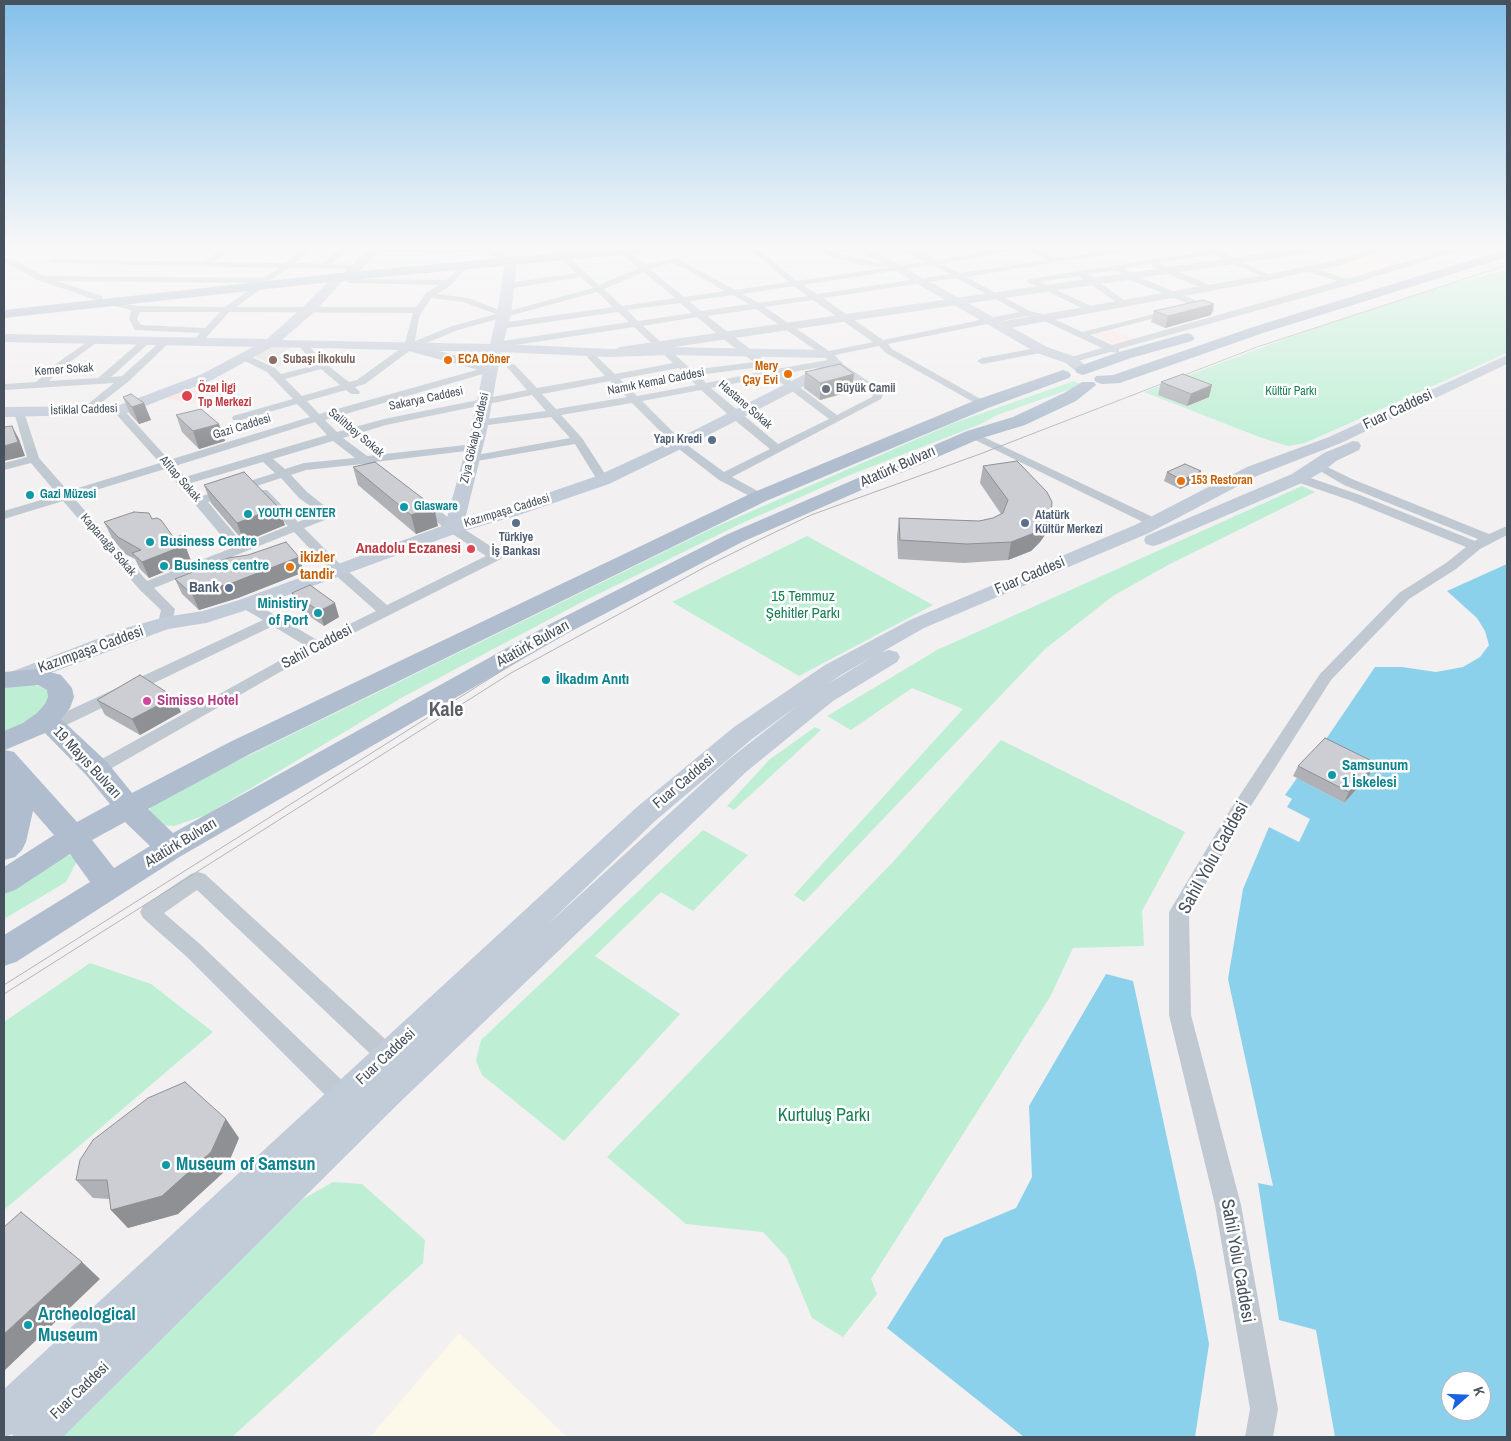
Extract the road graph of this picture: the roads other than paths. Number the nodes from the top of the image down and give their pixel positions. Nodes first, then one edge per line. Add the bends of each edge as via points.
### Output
1 (133, 316) edge
2 (220, 316) edge
3 (300, 316) edge
4 (415, 316) edge
5 (495, 316) edge
6 (503, 316) edge
7 (511, 316) edge
8 (569, 316) edge
9 (628, 316) edge
10 (692, 316) edge
11 (702, 316) edge
12 (773, 316) edge
13 (840, 316) edge
14 (869, 316) edge
15 (982, 316) edge
16 (1016, 316) edge
17 (1040, 316) edge
18 (1047, 316) edge
19 (1157, 316) edge
20 (1228, 316) joint
21 (1263, 316) edge
22 (1302, 316) edge
23 (1043, 317) junction
24 (557, 318) junction
25 (502, 320) junction
26 (845, 320) junction
27 (1243, 322) junction
28 (994, 323) junction
29 (636, 324) junction
30 (790, 328) junction
31 (573, 334) junction
32 (1079, 335) junction
33 (201, 337) junction
34 (726, 337) junction
35 (159, 338) junction
36 (5, 340) edge
37 (94, 341) junction
38 (270, 342) junction
39 (881, 343) junction
40 (303, 345) junction
41 (408, 347) junction
42 (496, 347) junction
43 (581, 348) dead end
44 (664, 349) junction
45 (1042, 350) junction
46 (1119, 352) junction
47 (750, 354) junction
48 (244, 357) junction
49 (592, 357) dead end
50 (833, 360) junction
51 (1507, 360) edge
52 (982, 361) dead end
53 (775, 363) junction
54 (763, 364) junction
55 (681, 365) junction
56 (323, 366) junction
57 (512, 367) dead end
58 (490, 369) junction
59 (1073, 370) junction
60 (690, 373) junction
61 (1507, 373) edge
62 (613, 377) junction
63 (278, 378) junction
64 (125, 379) junction
65 (101, 380) junction
66 (40, 384) junction
67 (349, 386) junction
68 (704, 386) junction
69 (4, 387) edge
70 (793, 387) junction
71 (534, 392) junction
72 (636, 399) junction
73 (300, 400) junction
74 (485, 401) junction
75 (366, 404) junction
76 (982, 404) junction
77 (119, 410) junction
78 (11, 412) edge
79 (83, 412) junction
80 (553, 413) junction
81 (736, 416) junction
82 (237, 418) dead end
83 (318, 419) junction
84 (836, 419) junction
85 (384, 422) junction
86 (480, 423) junction
87 (972, 435) junction
88 (334, 436) junction
89 (578, 440) junction
90 (680, 444) junction
91 (778, 450) junction
92 (473, 453) junction
93 (264, 457) junction
94 (33, 459) junction
95 (365, 460) junction
96 (167, 464) junction
97 (234, 466) junction
98 (4, 467) edge
99 (1298, 471) junction
100 (284, 474) junction
101 (723, 477) junction
102 (603, 480) junction
103 (182, 482) junction
104 (394, 482) edge
105 (254, 484) junction
106 (409, 494) edge
107 (65, 496) junction
108 (759, 497) junction
109 (200, 501) junction
110 (4, 515) edge
111 (1155, 523) junction
112 (1448, 523) junction
113 (296, 527) junction
114 (453, 528) junction
115 (1434, 530) junction
116 (1507, 530) edge
117 (1482, 542) junction
118 (240, 549) junction
119 (338, 570) junction
120 (145, 587) junction
121 (246, 604) junction
122 (386, 612) junction
123 (274, 620) junction
124 (165, 623) junction
125 (317, 646) junction
126 (15, 678) edge
127 (49, 722) junction
128 (4, 741) edge
129 (12, 767) edge
130 (97, 769) junction
131 (128, 807) junction
132 (73, 837) junction
133 (170, 848) junction
134 (4, 850) edge
135 (4, 882) edge
136 (110, 886) junction
137 (4, 952) edge
138 (388, 1056) junction
139 (343, 1097) junction
140 (4, 1416) edge
141 (32, 1437) edge
142 (1259, 1437) edge

1 - 35 street via 138,328
2 - 33 street
3 - 38 main road, İstiklal Caddesi
4 - 41 street
5 - 25 street
6 - 25 main road, Ziya Gökalp Caddesi
7 - 25 street
8 - 24 street
9 - 29 street, Hastane Sokak
10 - 29 street
11 - 34 street
12 - 30 street
13 - 26 street
14 - 26 street
15 - 28 main road
16 - 28 street
17 - 23 street
18 - 23 street
19 - 32 street
20 - 27 street
20 - 46 street
21 - 27 main road, Atatürk Bulvarı
22 - 59 main road, Atatürk Bulvarı via 1114,380
23 - 28 street
23 - 32 street
24 - 25 street
24 - 31 street
25 - 41 street via 455,328
25 - 42 main road, Ziya Gökalp Caddesi
26 - 30 street
26 - 39 street
27 - 46 main road, Atatürk Bulvarı
28 - 39 street
28 - 45 main road
29 - 31 street
29 - 44 street, Hastane Sokak
30 - 34 street
30 - 50 street
31 - 42 street
31 - 43 street
32 - 46 street
33 - 35 main road
33 - 38 main road
34 - 44 street
34 - 47 street
35 - 37 main road
35 - 64 street
35 - 65 street
36 - 37 main road
37 - 66 street
38 - 40 main road
38 - 48 main road, İstiklal Caddesi
39 - 50 street
39 - 76 street via 889,351
40 - 41 main road
40 - 56 street
41 - 42 main road
41 - 58 street
41 - 67 street via 362,382
42 - 44 main road via 610,353
42 - 58 main road, Ziya Gökalp Caddesi
44 - 47 main road
44 - 55 street, Hastane Sokak
45 - 52 street
45 - 59 main road
46 - 59 main road, Atatürk Bulvarı
47 - 53 main road
47 - 54 street
48 - 63 street, Salihbey Sokak via 272,370
48 - 77 main road, İstiklal Caddesi via 207,377
49 - 62 street
50 - 53 main road
50 - 70 main road, Kazımpaşa Caddesi
50 - 84 street via 879,393 876,399
51 - 99 main road, Fuar Caddesi via 1335,440
53 - 54 street
53 - 68 street, Namık Kemal Caddesi
53 - 70 street
54 - 60 street
55 - 60 street, Hastane Sokak
55 - 62 street, Sakarya Caddesi
56 - 63 street
56 - 67 street
57 - 71 street
58 - 74 main road, Ziya Gökalp Caddesi
58 - 75 street, Gazi Caddesi
59 - 76 main road, Atatürk Bulvarı
59 - 87 main road, Atatürk Bulvarı via 1070,397 1019,420
60 - 68 street, Hastane Sokak
61 - 99 main road, Fuar Caddesi
62 - 71 street, Sakarya Caddesi
62 - 72 street
63 - 73 street, Salihbey Sokak
64 - 65 street, Kemer Sokak
64 - 79 street
65 - 66 street, Kemer Sokak
66 - 69 street, Kemer Sokak
67 - 73 street
67 - 75 street
68 - 72 street, Namık Kemal Caddesi
68 - 81 street, Hastane Sokak
70 - 81 main road, Kazımpaşa Caddesi
70 - 84 street
71 - 74 street, Sakarya Caddesi
71 - 80 street
72 - 80 street, Namık Kemal Caddesi
72 - 90 street
73 - 82 street
73 - 83 street, Salihbey Sokak
74 - 85 street, Sakarya Caddesi
74 - 86 main road, Ziya Gökalp Caddesi
75 - 83 street, Gazi Caddesi
75 - 85 street
76 - 108 main road, Atatürk Bulvarı
77 - 79 main road, İstiklal Caddesi
77 - 96 street, Afitap Sokak
78 - 79 main road, İstiklal Caddesi
78 - 94 street, Kaptanağa Sokak
80 - 86 street, Namık Kemal Caddesi
80 - 89 street
81 - 90 main road, Kazımpaşa Caddesi
81 - 91 street, Hastane Sokak
83 - 88 street, Salihbey Sokak
83 - 96 street, Gazi Caddesi
84 - 91 street
85 - 88 street, Sakarya Caddesi
86 - 92 main road, Ziya Gökalp Caddesi
87 - 111 street
87 - 133 main road, Atatürk Bulvarı via 735,538 560,628
88 - 93 street, Sakarya Caddesi
88 - 95 street, Salihbey Sokak
89 - 92 street
89 - 102 street
90 - 101 street
90 - 102 main road, Kazımpaşa Caddesi
91 - 101 street
92 - 95 street
92 - 114 main road, Ziya Gökalp Caddesi
93 - 97 street, Sakarya Caddesi
93 - 100 street
94 - 98 street
94 - 107 street, Kaptanağa Sokak
95 - 100 street via 304,467
95 - 104 street, Salihbey Sokak
96 - 103 street, Afitap Sokak
96 - 107 street, Gazi Caddesi
97 - 103 street, Sakarya Caddesi
97 - 105 street
99 - 111 main road, Fuar Caddesi via 1253,471
99 - 112 street via 1348,482
99 - 115 street
99 - 141 main road, Fuar Caddesi via 917,642 825,696 737,766 416,1065
100 - 105 street
100 - 113 street via 303,495 329,514
101 - 108 street
102 - 114 main road, Kazımpaşa Caddesi
103 - 109 street, Afitap Sokak
105 - 109 street
105 - 113 street
106 - 114 street
107 - 110 street, Gazi Caddesi
107 - 120 street, Kaptanağa Sokak
108 - 131 main road, Atatürk Bulvarı via 240,748
109 - 118 street, Afitap Sokak
111 - 138 main road, Fuar Caddesi via 917,624 833,670 743,733 646,814
112 - 115 street
112 - 117 street
113 - 118 street
113 - 119 street
114 - 119 main road, Kazımpaşa Caddesi
114 - 122 street, Sahil Caddesi via 496,556
115 - 117 street
116 - 117 street, Sahil Yolu Caddesi
117 - 142 street, Sahil Yolu Caddesi via 1404,596 1325,677 1236,815 1179,912 1180,1015 1228,1204 1264,1409
118 - 120 street
119 - 121 main road, Kazımpaşa Caddesi
119 - 122 street
120 - 124 street, Kaptanağa Sokak via 168,609
121 - 123 street
121 - 124 main road, Kazımpaşa Caddesi via 206,617
122 - 125 street, Sahil Caddesi
123 - 125 street
123 - 127 street
124 - 126 main road, Kazımpaşa Caddesi via 134,641
125 - 130 street, Sahil Caddesi
126 - 127 main road via 52,681 60,688 61,697
127 - 128 main road
127 - 130 main road, 19 Mayıs Bulvarı
129 - 132 main road
129 - 134 main road via 19,812 11,842
130 - 131 main road, 19 Mayıs Bulvarı
131 - 132 main road, Atatürk Bulvarı
131 - 133 main road, 19 Mayıs Bulvarı
132 - 135 main road, Atatürk Bulvarı
132 - 136 main road
133 - 136 main road, Atatürk Bulvarı
136 - 137 main road, Atatürk Bulvarı
138 - 139 main road, Fuar Caddesi
138 - 139 street via 198,879 150,912 194,950
139 - 140 main road, Fuar Caddesi

